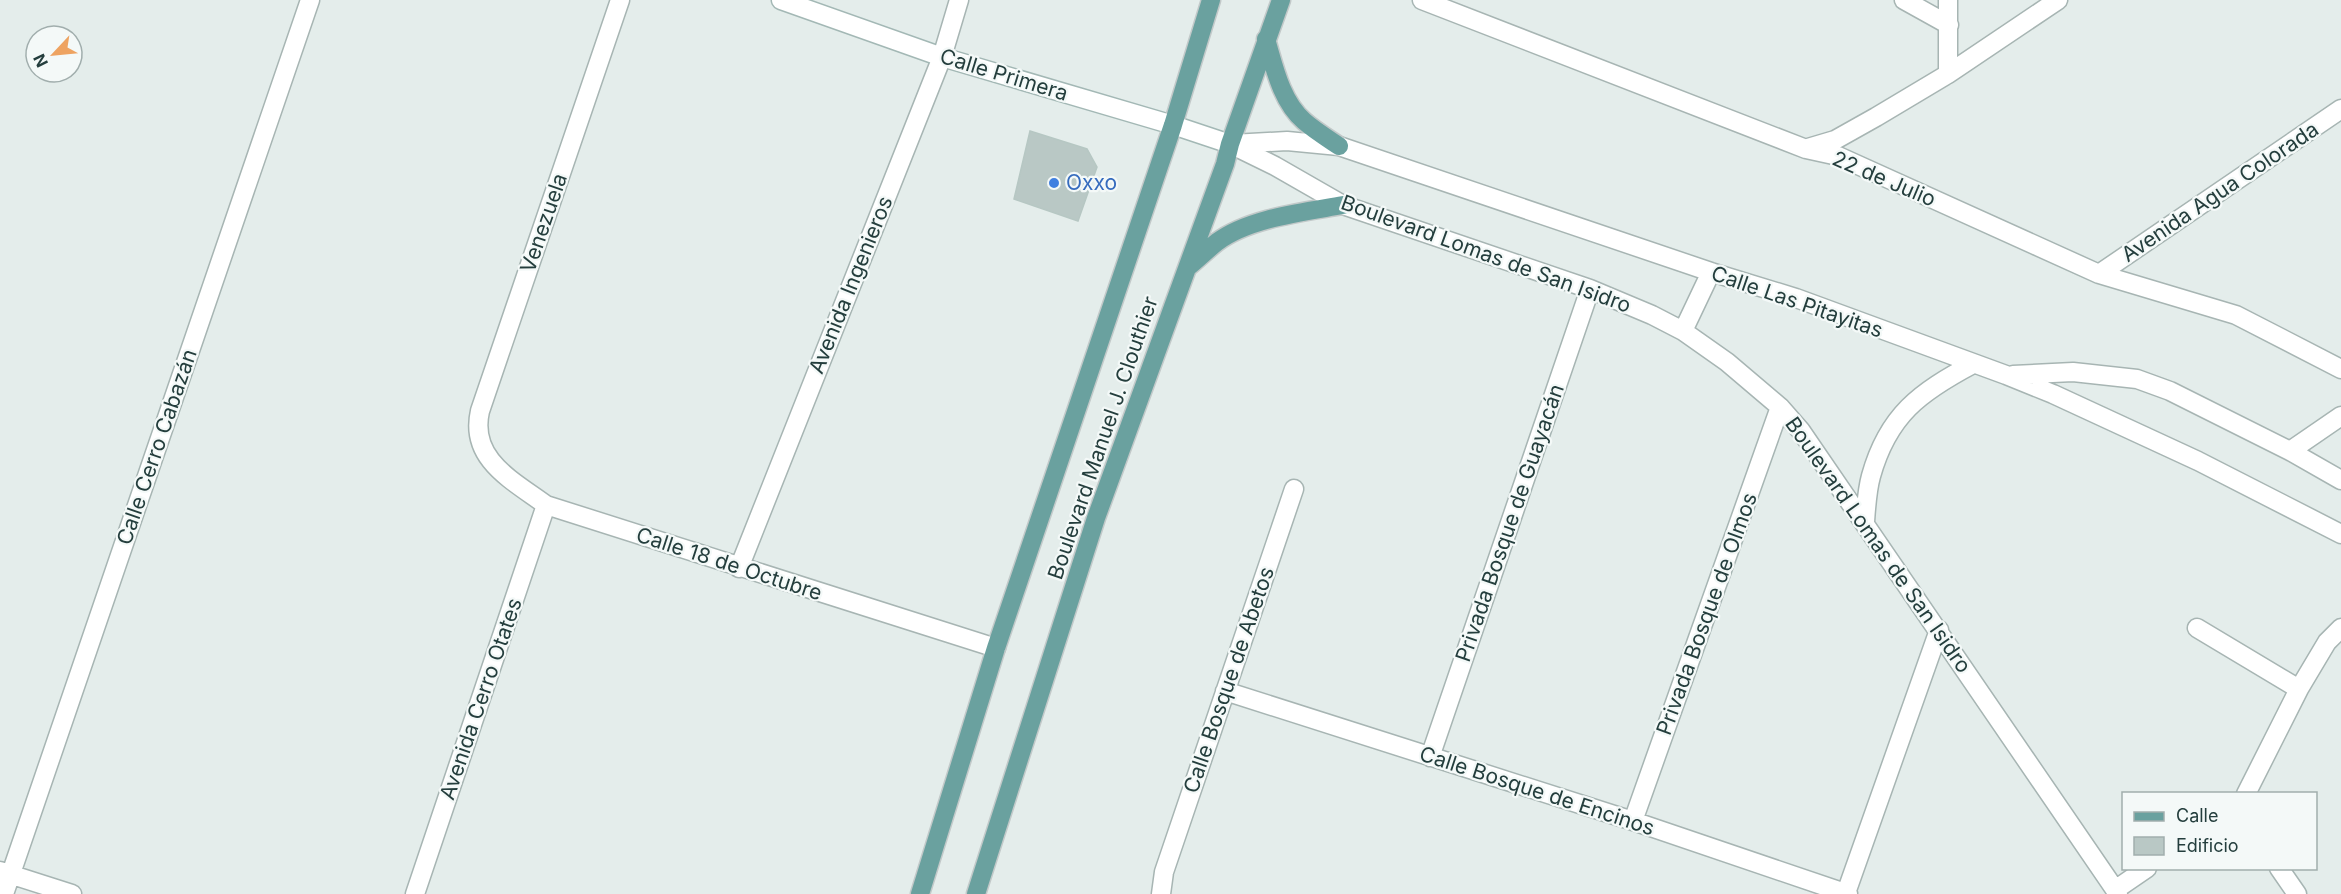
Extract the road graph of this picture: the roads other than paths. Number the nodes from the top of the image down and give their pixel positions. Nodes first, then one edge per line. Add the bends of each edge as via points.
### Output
1 (310, 0) edge
2 (620, 0) edge
3 (781, 0) edge
4 (960, 0) edge
5 (1211, 0) edge
6 (1281, 0) edge
7 (1422, 0) edge
8 (1904, 0) edge
9 (1948, 0) edge
10 (2058, 0) edge
11 (1949, 25) junction
12 (1266, 39) junction
13 (942, 57) junction
14 (1947, 74) junction
15 (2341, 109) edge
16 (1173, 124) junction
17 (1230, 144) junction
18 (1339, 146) junction
19 (1806, 149) junction
20 (1343, 205) junction
21 (1187, 268) junction
22 (1711, 272) junction
23 (2099, 274) junction
24 (1590, 289) junction
25 (1683, 331) junction
26 (1973, 364) junction
27 (2341, 369) edge
28 (2006, 375) junction
29 (1780, 407) junction
30 (2341, 416) edge
31 (481, 448) joint
32 (2290, 451) junction
33 (2341, 480) edge
34 (1294, 489) dead end
35 (546, 505) junction
36 (1865, 522) junction
37 (2341, 534) edge
38 (739, 568) junction
39 (2197, 628) dead end
40 (2341, 628) edge
41 (1939, 630) junction
42 (996, 648) junction
43 (2299, 689) junction
44 (1225, 691) junction
45 (1430, 757) junction
46 (2247, 792) edge
47 (1633, 821) junction
48 (2144, 870) edge
49 (2281, 870) edge
50 (5, 872) edge
51 (2117, 892) edge
52 (4, 894) edge
53 (72, 894) edge
54 (415, 894) edge
55 (920, 894) edge
56 (976, 894) edge
57 (1161, 894) edge
58 (1847, 894) edge
59 (2297, 894) edge

1 - 50 street, Calle Cerro Cabazán
2 - 31 street, Venezuela via 480,411 477,423
3 - 13 street, Calle Primera
4 - 13 street, Avenida Ingenieros
5 - 16 main road, Boulevard Manuel J. Clouthier
6 - 12 main road, Boulevard Manuel J. Clouthier
7 - 19 street, 22 de Julio
8 - 11 street
9 - 11 street
10 - 14 street
11 - 14 street
12 - 17 main road, Boulevard Manuel J. Clouthier
12 - 18 main road via 1288,100 1302,120
13 - 16 street, Calle Primera
13 - 38 street, Avenida Ingenieros
14 - 19 street via 1835,140
15 - 23 street, Avenida Agua Colorada
16 - 17 street, Calle Primera
16 - 42 main road, Boulevard Manuel J. Clouthier
17 - 18 street, Calle Las Pitayitas via 1287,141
17 - 20 street, Boulevard Lomas de San Isidro
17 - 21 main road, Boulevard Manuel J. Clouthier
18 - 22 street, Calle Las Pitayitas
19 - 23 street, 22 de Julio via 1838,156
20 - 21 main road via 1247,227 1218,241
20 - 24 street, Boulevard Lomas de San Isidro
21 - 56 main road, Boulevard Manuel J. Clouthier via 1096,518
22 - 25 street
22 - 26 street, Calle Las Pitayitas via 1796,298
23 - 27 street, 22 de Julio via 2236,315
24 - 25 street, Boulevard Lomas de San Isidro
24 - 45 street, Privada Bosque de Guayacán
25 - 29 street, Boulevard Lomas de San Isidro
26 - 28 street, Calle Las Pitayitas
26 - 36 street via 1924,392 1890,430 1870,478
28 - 32 street via 2073,372 2137,380 2170,392
28 - 37 street, Calle Las Pitayitas via 2198,461
29 - 36 street, Boulevard Lomas de San Isidro
29 - 47 street, Privada Bosque de Olmos
30 - 32 street
31 - 35 street, Calle 18 de Octubre via 511,480
32 - 33 street
34 - 44 street, Calle Bosque de Abetos
35 - 38 street, Calle 18 de Octubre
35 - 54 street, Avenida Cerro Otates
36 - 41 street, Boulevard Lomas de San Isidro
38 - 42 street, Calle 18 de Octubre
39 - 43 street
40 - 43 street via 2327,642
41 - 51 street, Boulevard Lomas de San Isidro
41 - 58 street
42 - 55 main road, Boulevard Manuel J. Clouthier
43 - 46 street
44 - 45 street, Calle Bosque de Encinos
44 - 57 street, Calle Bosque de Abetos via 1164,872
45 - 47 street, Calle Bosque de Encinos
47 - 58 street, Calle Bosque de Encinos
48 - 51 street
49 - 59 street
50 - 52 street, Calle Cerro Cabazán
50 - 53 street

